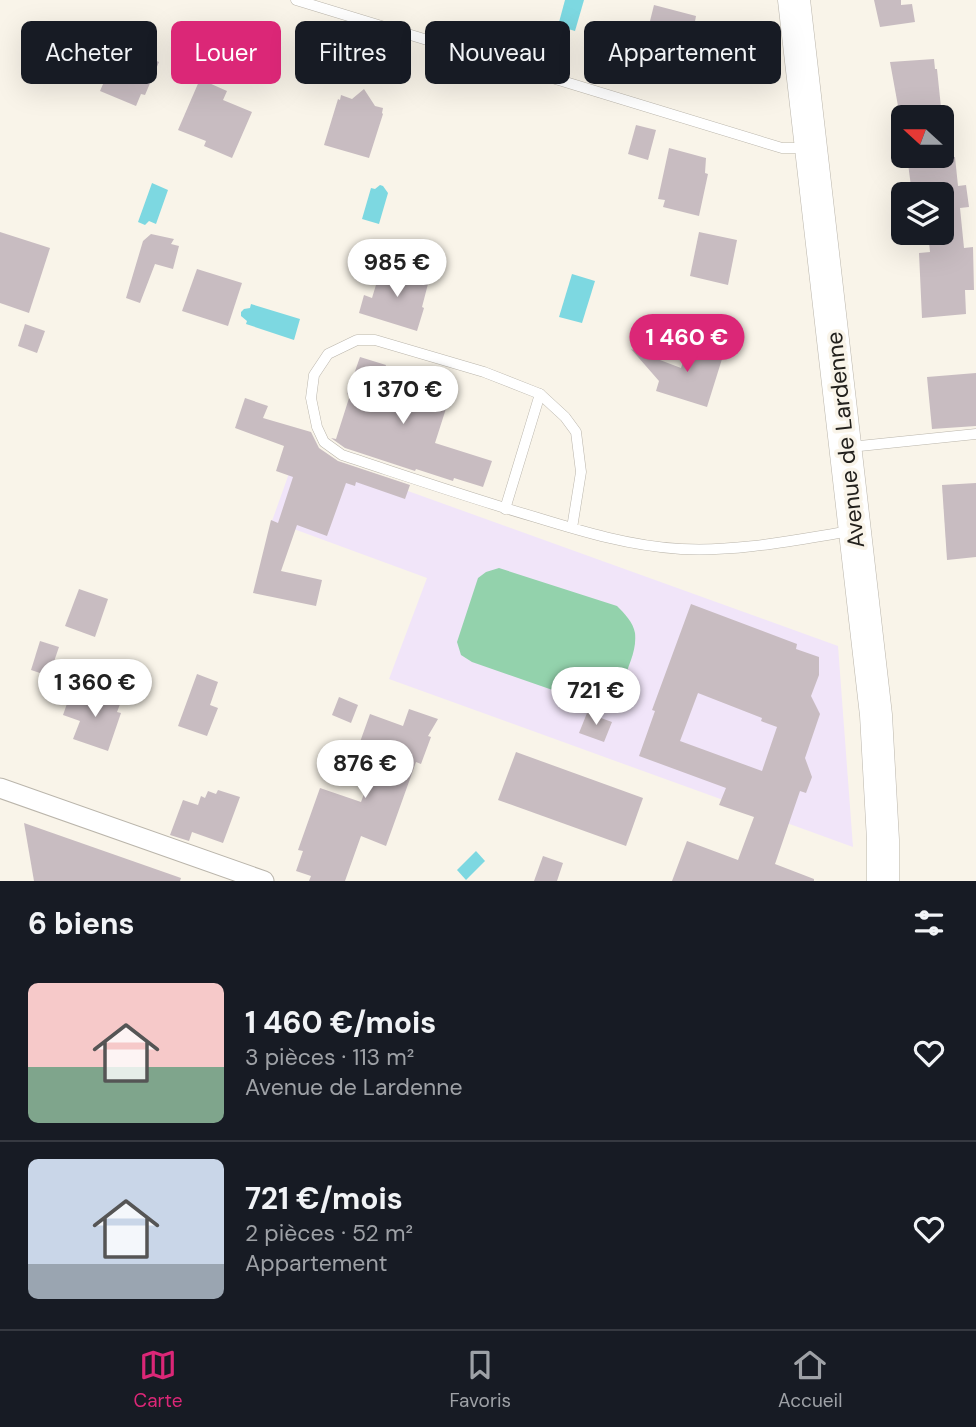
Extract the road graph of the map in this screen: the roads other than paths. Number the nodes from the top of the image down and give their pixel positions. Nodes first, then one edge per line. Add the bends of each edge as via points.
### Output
1 (296, 0) edge
2 (793, 0) edge
3 (810, 148) junction
4 (540, 394) junction
5 (976, 434) edge
6 (846, 448) junction
7 (505, 509) junction
8 (572, 528) junction
9 (855, 530) junction
10 (0, 788) edge
11 (264, 881) edge
12 (883, 881) edge

1 - 3 lane via 782,148
2 - 3 main road, Avenue de Lardenne
3 - 6 main road, Avenue de Lardenne
4 - 7 lane
4 - 7 lane via 375,340 357,340 328,354 314,375 311,398 317,427 324,442 342,455
4 - 8 lane via 576,432 581,472
5 - 6 lane
6 - 9 main road, Avenue de Lardenne
7 - 8 lane
8 - 9 lane via 615,541 681,549 744,548
9 - 12 main road, Avenue de Lardenne via 878,736
10 - 11 street

